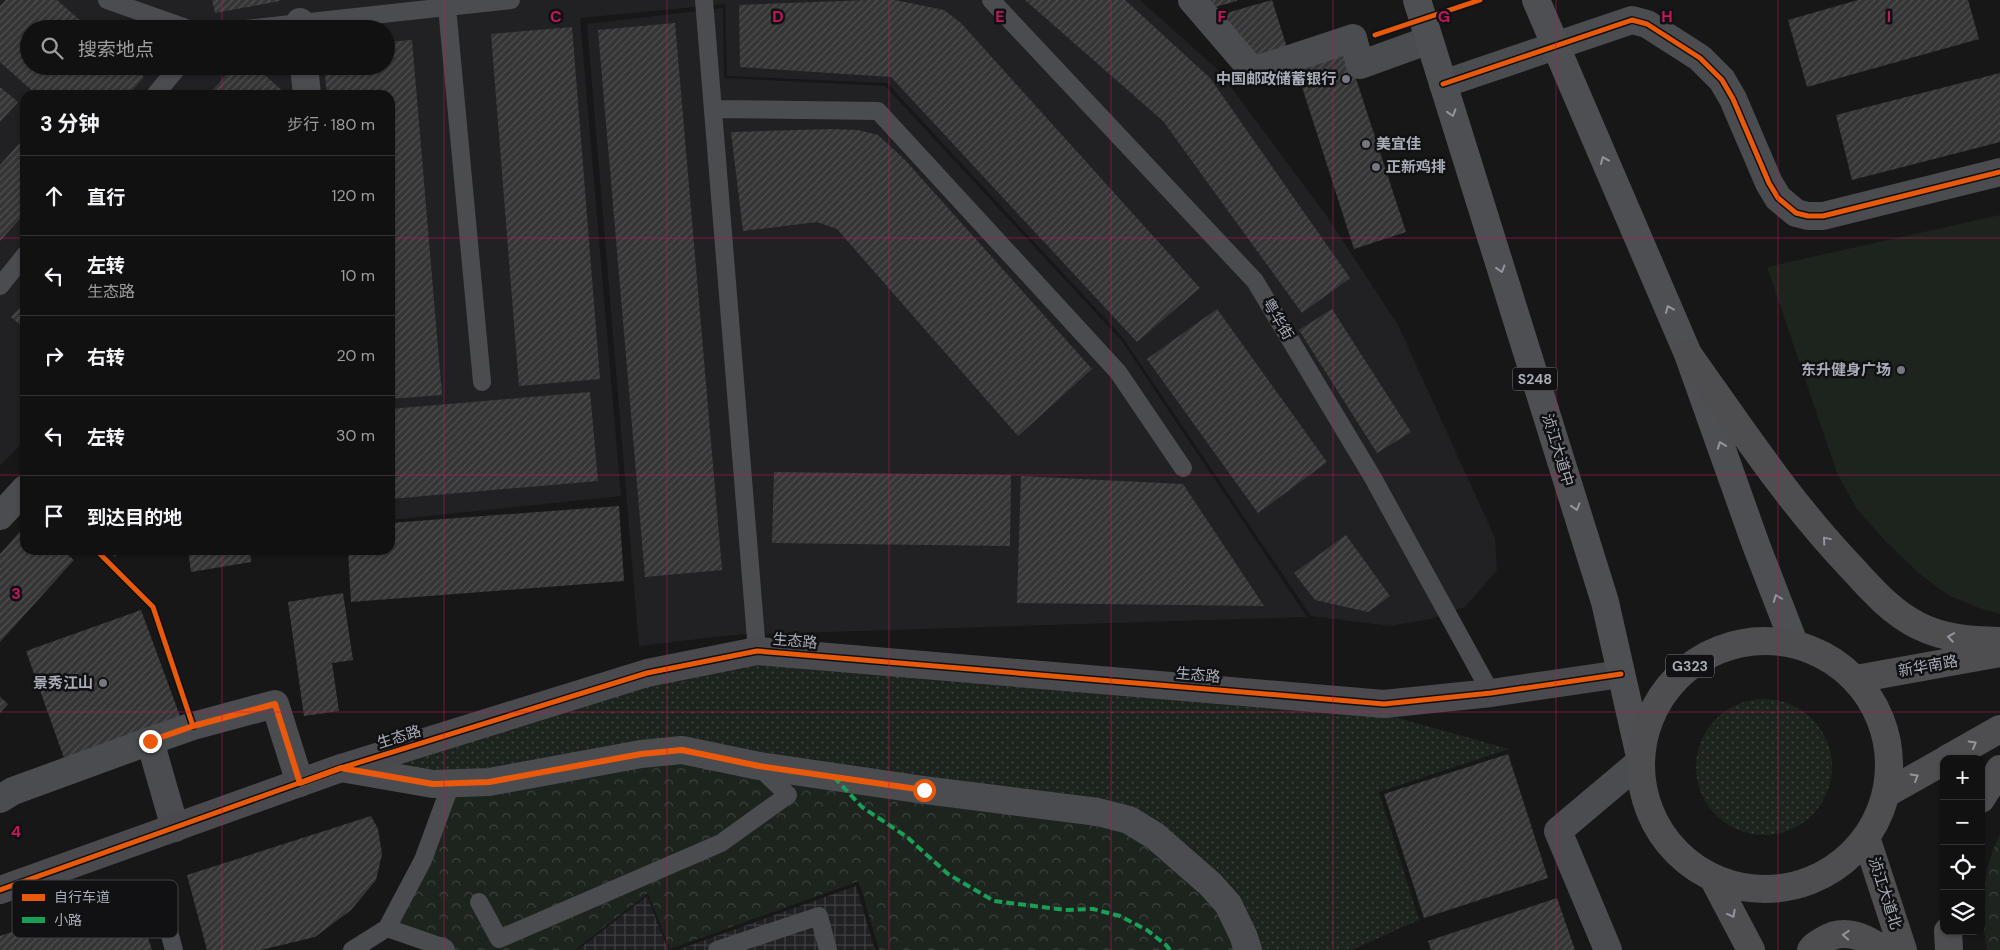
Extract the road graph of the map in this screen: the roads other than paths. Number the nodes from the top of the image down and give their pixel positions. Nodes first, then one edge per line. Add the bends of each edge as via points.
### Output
1 (107, 0) edge
2 (512, 0) edge
3 (704, 0) edge
4 (991, 0) edge
5 (1192, 0) edge
6 (1417, 0) edge
7 (1536, 0) edge
8 (448, 7) junction
9 (164, 20) edge
10 (341, 20) edge
11 (1429, 40) junction
12 (1554, 46) junction
13 (171, 75) edge
14 (305, 75) edge
15 (1443, 84) junction
16 (159, 90) edge
17 (306, 90) edge
18 (712, 109) junction
19 (2000, 172) edge
20 (20, 261) edge
21 (0, 286) edge
22 (1688, 354) junction
23 (482, 382) dead end
24 (1183, 468) dead end
25 (20, 494) edge
26 (0, 516) edge
27 (2000, 641) edge
28 (1794, 643) junction
29 (757, 651) junction
30 (2000, 653) edge
31 (1621, 674) junction
32 (1856, 679) junction
33 (1491, 693) junction
34 (2000, 729) edge
35 (150, 741) junction
36 (1954, 755) edge
37 (1641, 761) junction
38 (1940, 763) edge
39 (759, 766) junction
40 (341, 768) junction
41 (2000, 769) edge
42 (300, 783) junction
43 (451, 784) junction
44 (1887, 793) junction
45 (1985, 793) edge
46 (0, 799) edge
47 (175, 828) junction
48 (1866, 837) junction
49 (1714, 878) junction
50 (28, 880) edge
51 (12, 886) edge
52 (0, 890) edge
53 (479, 902) dead end
54 (387, 928) junction
55 (1948, 935) edge
56 (352, 950) edge
57 (446, 950) edge
58 (717, 950) edge
59 (828, 950) edge
60 (1248, 950) edge
61 (1608, 950) edge
62 (1751, 950) edge
63 (1811, 950) edge
64 (1883, 950) edge
65 (1903, 950) edge
66 (1949, 950) edge

1 - 9 lane
2 - 8 lane
3 - 18 lane
4 - 33 lane, 粤华街 via 1255,281 1373,478
5 - 11 street via 1253,71 1353,38 1360,65
6 - 11 main road, 浈江大道中 / S248
7 - 12 main road
8 - 10 lane
8 - 23 lane
11 - 15 main road, 浈江大道中 / S248
12 - 15 street
12 - 19 street via 1632,20 1647,24 1700,58 1722,80 1733,99 1778,198 1796,213 1823,216
22 -> 12 main road
13 - 16 lane
14 - 17 street
15 -> 31 main road, 浈江大道中 / S248 via 1605,602
18 - 24 lane via 878,111 1118,372
18 - 29 lane
20 - 21 lane
27 -> 22 highway via 1940,635 1917,626 1878,597 1797,506
28 -> 22 main road
25 - 26 street
28 - 32 highway, G323 via 1838,663
28 - 37 highway, G323 via 1746,642 1722,648 1700,659 1681,674 1660,699 1644,737
29 - 33 street, 生态路 via 1384,704
29 - 40 street, 生态路 via 647,673
30 - 32 highway, 新华南路
31 - 33 street, 生态路
31 - 37 main road, 浈江大道中 / S248
32 - 44 highway, G323 via 1872,699 1882,721 1890,769
36 -> 34 highway
35 - 42 street via 275,704
35 - 46 street via 13,791
35 - 47 street
37 - 49 highway, G323 via 1648,809 1659,830 1692,866
37 - 61 street via 1558,831
44 -> 38 highway
39 - 43 street via 682,750 641,754 489,782
39 - 53 lane via 788,795 722,843 499,939
39 - 60 street via 1098,812 1129,820 1155,836 1210,884 1228,904
40 - 42 street, 生态路
40 - 43 street via 433,784
41 - 45 highway
42 - 47 street, 生态路
43 - 54 lane via 423,860
44 - 48 highway, G323 via 1879,816
47 - 50 street, 生态路
48 - 49 highway, G323 via 1830,870 1800,883 1761,889 1736,886
48 - 65 highway, 浈江大道北
49 -> 62 highway
51 - 52 street, 生态路
54 - 56 lane
54 - 57 lane
55 - 66 highway
58 - 59 lane via 819,916
64 -> 63 highway via 1871,941 1846,933 1830,936

